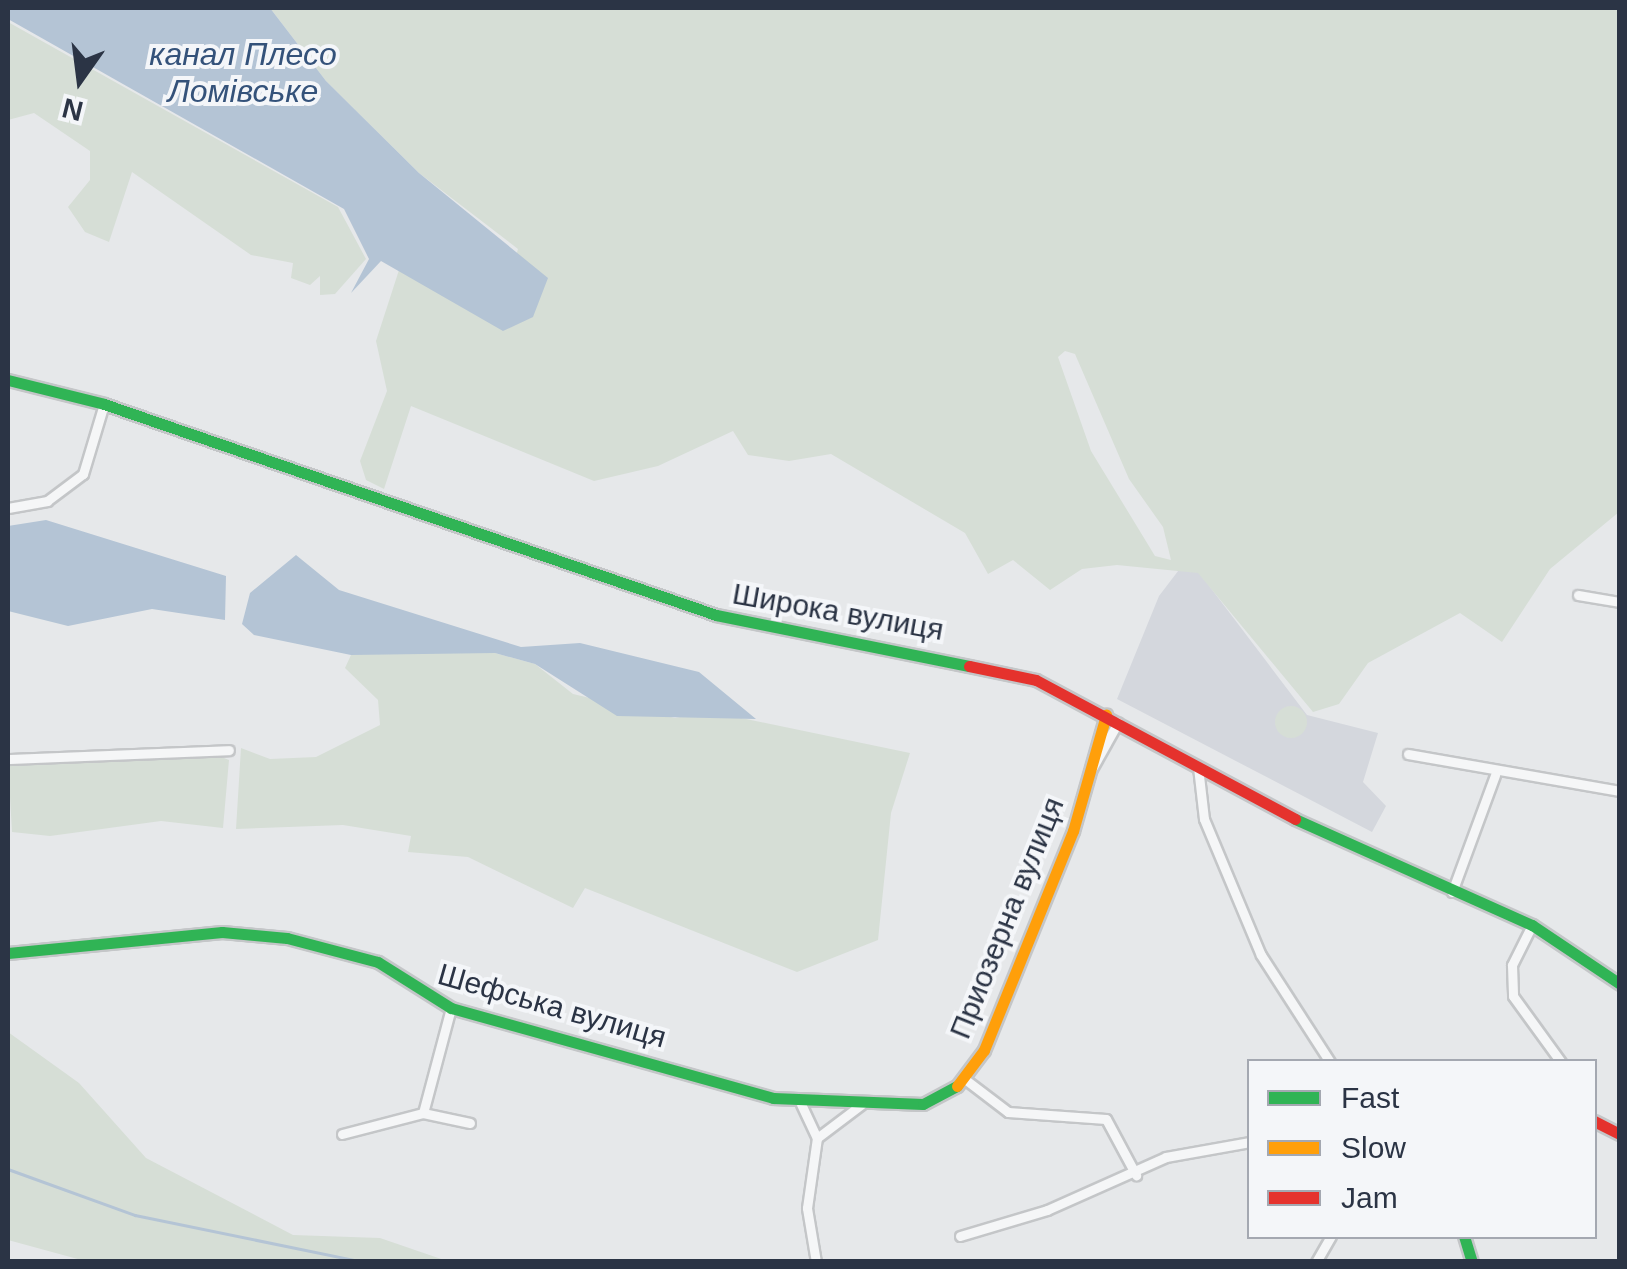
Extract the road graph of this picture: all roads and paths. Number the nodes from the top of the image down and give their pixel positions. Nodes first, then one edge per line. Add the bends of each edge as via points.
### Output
1 (8, 380) edge
2 (104, 404) junction
3 (8, 508) edge
4 (1578, 595) dead end
5 (1620, 602) edge
6 (1112, 719) junction
7 (229, 750) dead end
8 (1408, 754) dead end
9 (8, 759) edge
10 (1198, 767) junction
11 (1495, 775) junction
12 (1620, 791) edge
13 (1452, 892) junction
14 (1532, 926) junction
15 (8, 953) edge
16 (1620, 984) edge
17 (451, 1008) junction
18 (1328, 1059) edge
19 (1559, 1059) edge
20 (966, 1080) junction
21 (801, 1104) junction
22 (862, 1104) junction
23 (423, 1112) junction
24 (470, 1122) dead end
25 (1597, 1122) edge
26 (342, 1134) dead end
27 (1620, 1134) edge
28 (818, 1138) junction
29 (1247, 1143) edge
30 (1136, 1175) junction
31 (960, 1236) dead end
32 (1329, 1239) edge
33 (816, 1262) edge
34 (1316, 1262) edge

1 - 2 main road, Широка вулиця
2 - 3 street via 83,474 47,502
2 - 6 main road, Широка вулиця via 716,616 1004,670
4 - 5 street
6 - 10 main road, Широка вулиця
6 - 20 main road, Приозерна вулиця via 1088,772 1073,831
7 - 9 street
8 - 11 street
10 - 13 main road, Широка вулиця
10 - 18 street via 1204,818 1261,955
11 - 12 street
11 - 13 street
13 - 14 main road, Широка вулиця
14 - 16 main road, Широка вулиця
14 - 19 street via 1512,965 1513,996
15 - 17 main road, Шефська вулиця via 222,932 287,938 378,962
17 - 21 main road, Шефська вулиця
17 - 23 street
20 - 22 main road, Шефська вулиця via 923,1104
20 - 30 street via 1008,1112 1106,1119
21 - 22 main road, Шефська вулиця
21 - 28 street
22 - 28 street
23 - 24 street
23 - 26 street
25 - 27 main road
28 - 33 street via 808,1208
29 - 30 street via 1166,1157
30 - 31 street
32 - 34 street

